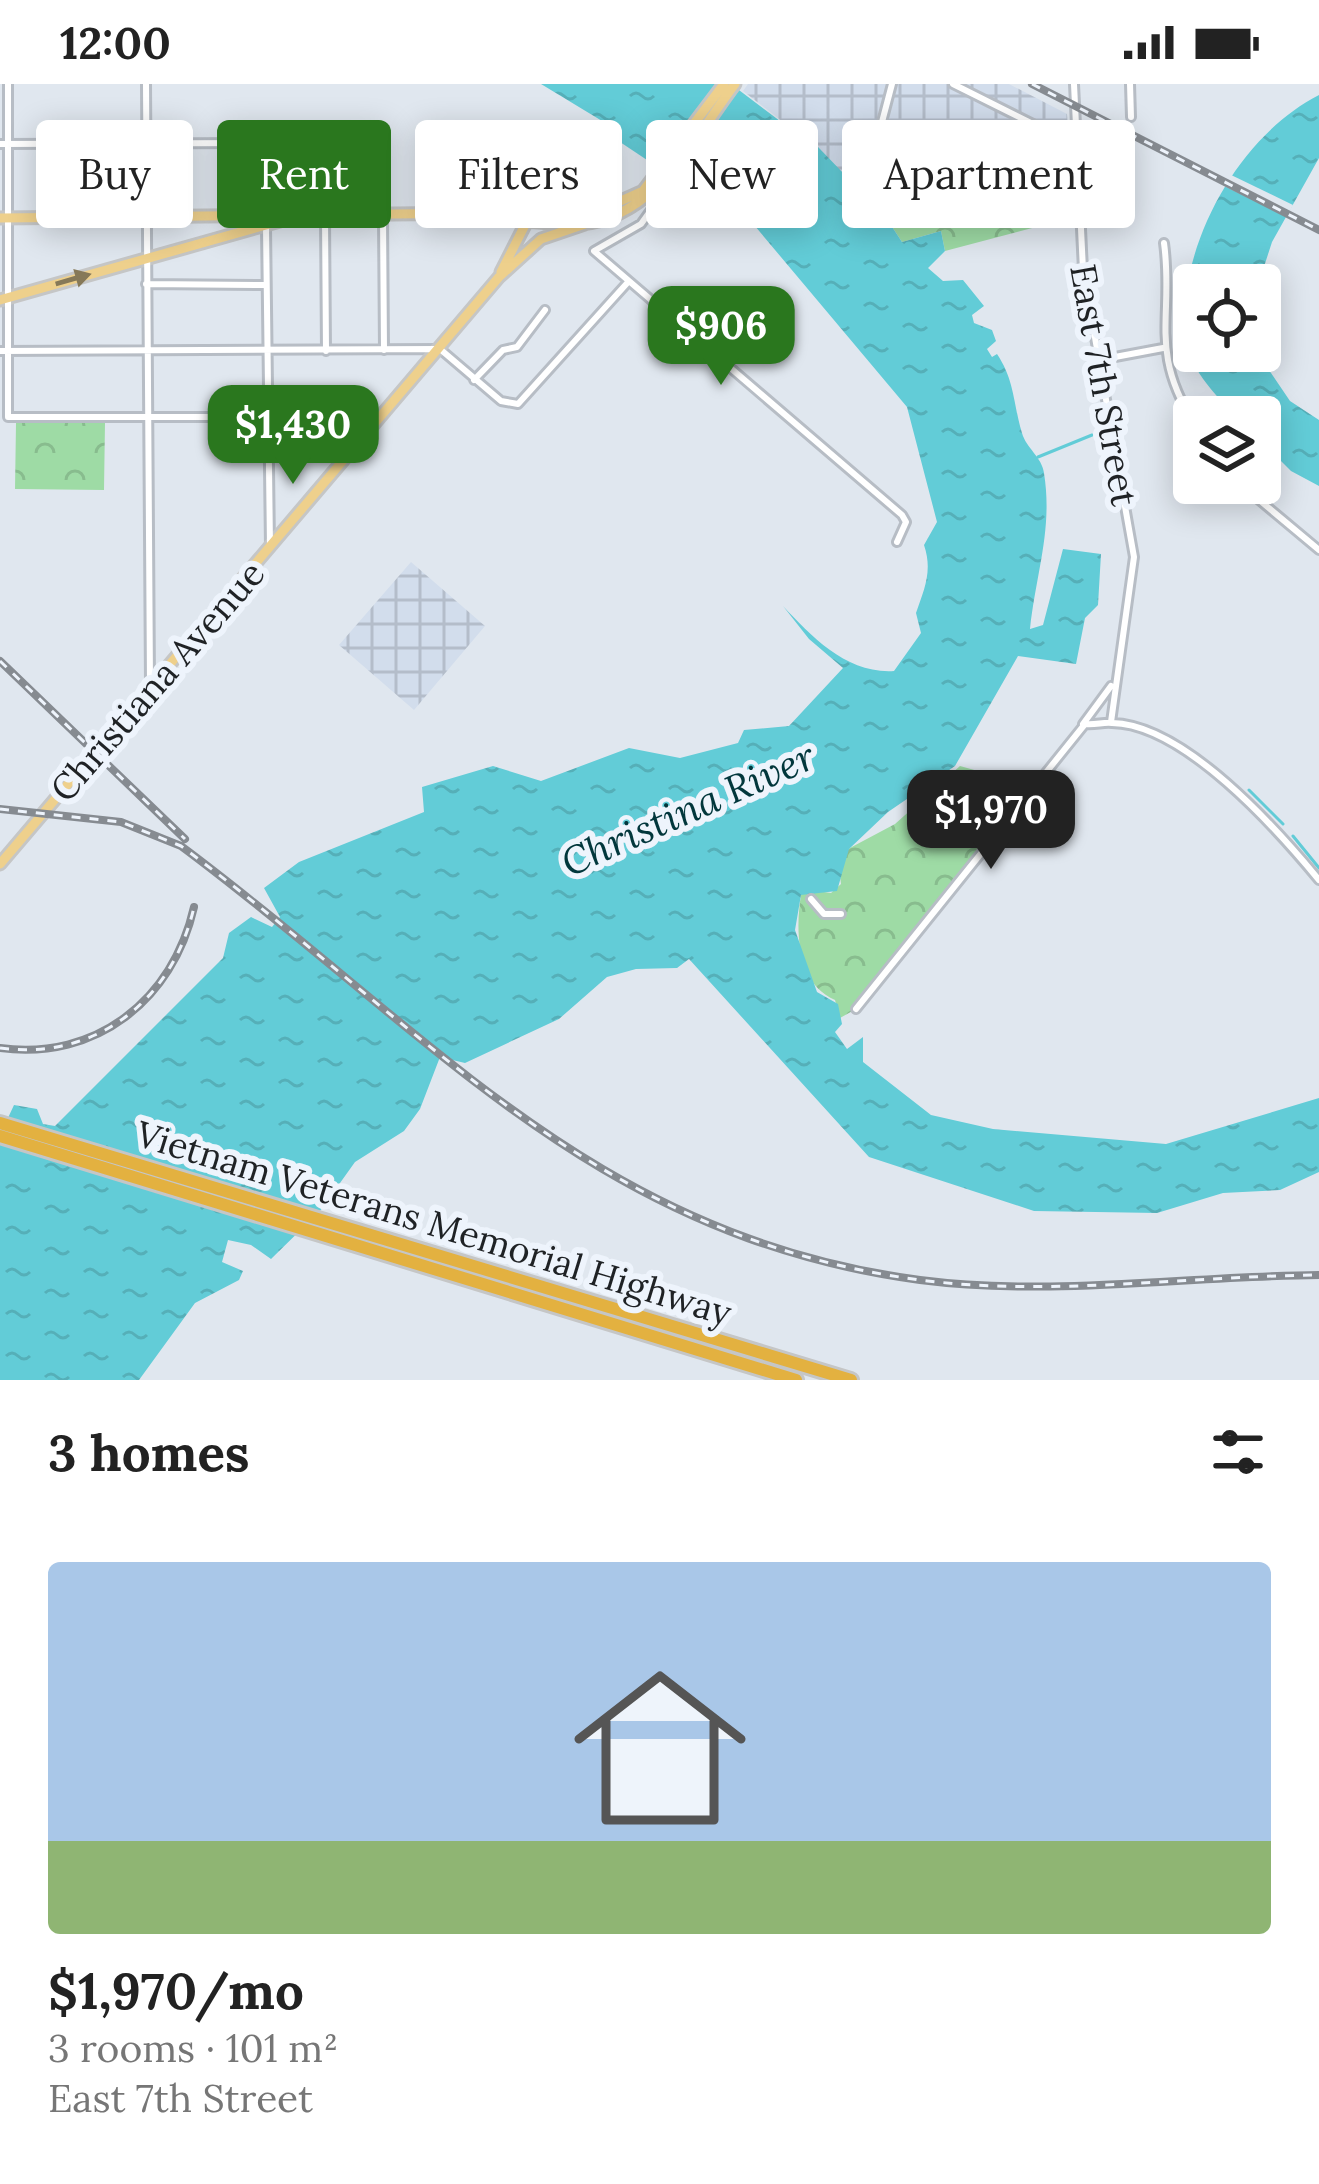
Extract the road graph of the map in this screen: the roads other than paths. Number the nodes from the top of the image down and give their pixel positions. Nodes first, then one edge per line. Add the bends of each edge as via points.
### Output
1 (8, 84) edge
2 (146, 84) edge
3 (724, 84) edge
4 (735, 84) edge
5 (892, 84) edge
6 (953, 84) edge
7 (1074, 84) edge
8 (1130, 84) edge
9 (1131, 117) dead end
10 (146, 120) edge
11 (880, 120) edge
12 (1025, 120) edge
13 (1076, 120) edge
14 (4, 144) edge
15 (36, 144) edge
16 (632, 205) junction
17 (622, 207) edge
18 (622, 209) edge
19 (193, 217) edge
20 (209, 217) junction
21 (646, 217) edge
22 (5, 218) edge
23 (36, 218) edge
24 (217, 218) edge
25 (146, 228) edge
26 (245, 228) edge
27 (266, 228) edge
28 (325, 228) edge
29 (382, 228) edge
30 (505, 228) edge
31 (526, 228) edge
32 (527, 228) edge
33 (572, 228) edge
34 (1081, 228) edge
35 (204, 242) junction
36 (1164, 243) dead end
37 (512, 254) junction
38 (146, 259) junction
39 (512, 267) junction
40 (499, 277) junction
41 (629, 281) junction
42 (146, 284) junction
43 (266, 285) junction
44 (4, 299) edge
45 (545, 310) dead end
46 (1163, 348) junction
47 (440, 349) junction
48 (146, 350) junction
49 (266, 350) junction
50 (384, 350) junction
51 (4, 351) edge
52 (326, 351) junction
53 (1099, 360) junction
54 (474, 380) junction
55 (1183, 396) edge
56 (266, 416) junction
57 (146, 417) junction
58 (383, 417) junction
59 (1264, 504) edge
60 (897, 542) dead end
61 (271, 548) junction
62 (1319, 550) edge
63 (1114, 684) junction
64 (151, 687) junction
65 (1112, 722) junction
66 (1080, 727) junction
67 (0, 864) edge
68 (1319, 880) edge
69 (811, 899) dead end
70 (841, 914) dead end
71 (856, 1009) dead end
72 (0, 1123) edge
73 (0, 1136) edge
74 (796, 1380) edge
75 (851, 1380) edge

1 - 14 street
2 - 10 street
3 - 16 main road
4 - 16 main road via 660,185
5 - 11 street
6 - 12 street
7 - 13 street, East 7th Street
8 - 9 street
14 - 15 street
14 - 22 street
16 - 17 main road
16 - 18 main road
19 - 20 main road
20 - 24 main road
20 - 35 main road via 223,231
21 - 41 street via 594,251
22 - 23 main road
22 - 44 street
25 - 38 street
26 - 35 main road
27 - 43 street
28 - 52 street
29 - 50 street
30 - 37 main road
31 - 37 main road, Christiana Avenue
32 - 39 main road, Christiana Avenue
33 - 39 main road via 548,235
34 - 53 street, East 7th Street
35 - 38 main road
36 - 46 street
37 - 40 main road, Christiana Avenue
38 - 42 street
44 -> 38 main road
39 - 40 main road, Christiana Avenue
40 - 47 main road, Christiana Avenue
41 - 54 street via 518,404 504,404
41 - 60 street via 902,515
42 - 43 street
42 - 48 street
43 - 49 street
44 - 51 street
45 - 54 street via 517,347 503,350
46 - 53 street
46 - 55 street
47 - 50 street
47 - 54 street
47 - 58 main road, Christiana Avenue
48 - 49 street
48 - 51 street
48 - 57 street
49 - 52 street
49 - 56 street
50 - 52 street
51 - 57 street via 8,417
53 - 63 street, East 7th Street via 1134,562
56 - 57 street
56 - 58 street
56 - 61 street
57 - 64 street
58 - 61 main road, Christiana Avenue
59 - 62 street
61 - 64 main road, Christiana Avenue
63 - 65 street, East 7th Street
63 - 66 street, East 7th Street
64 - 67 main road, Christiana Avenue
65 - 66 street
65 - 68 street via 1228,782
66 - 71 street, East 7th Street
69 - 70 street via 824,914
72 - 75 highway, Vietnam Veterans Memorial Highway
73 - 74 highway, Vietnam Veterans Memorial Highway

